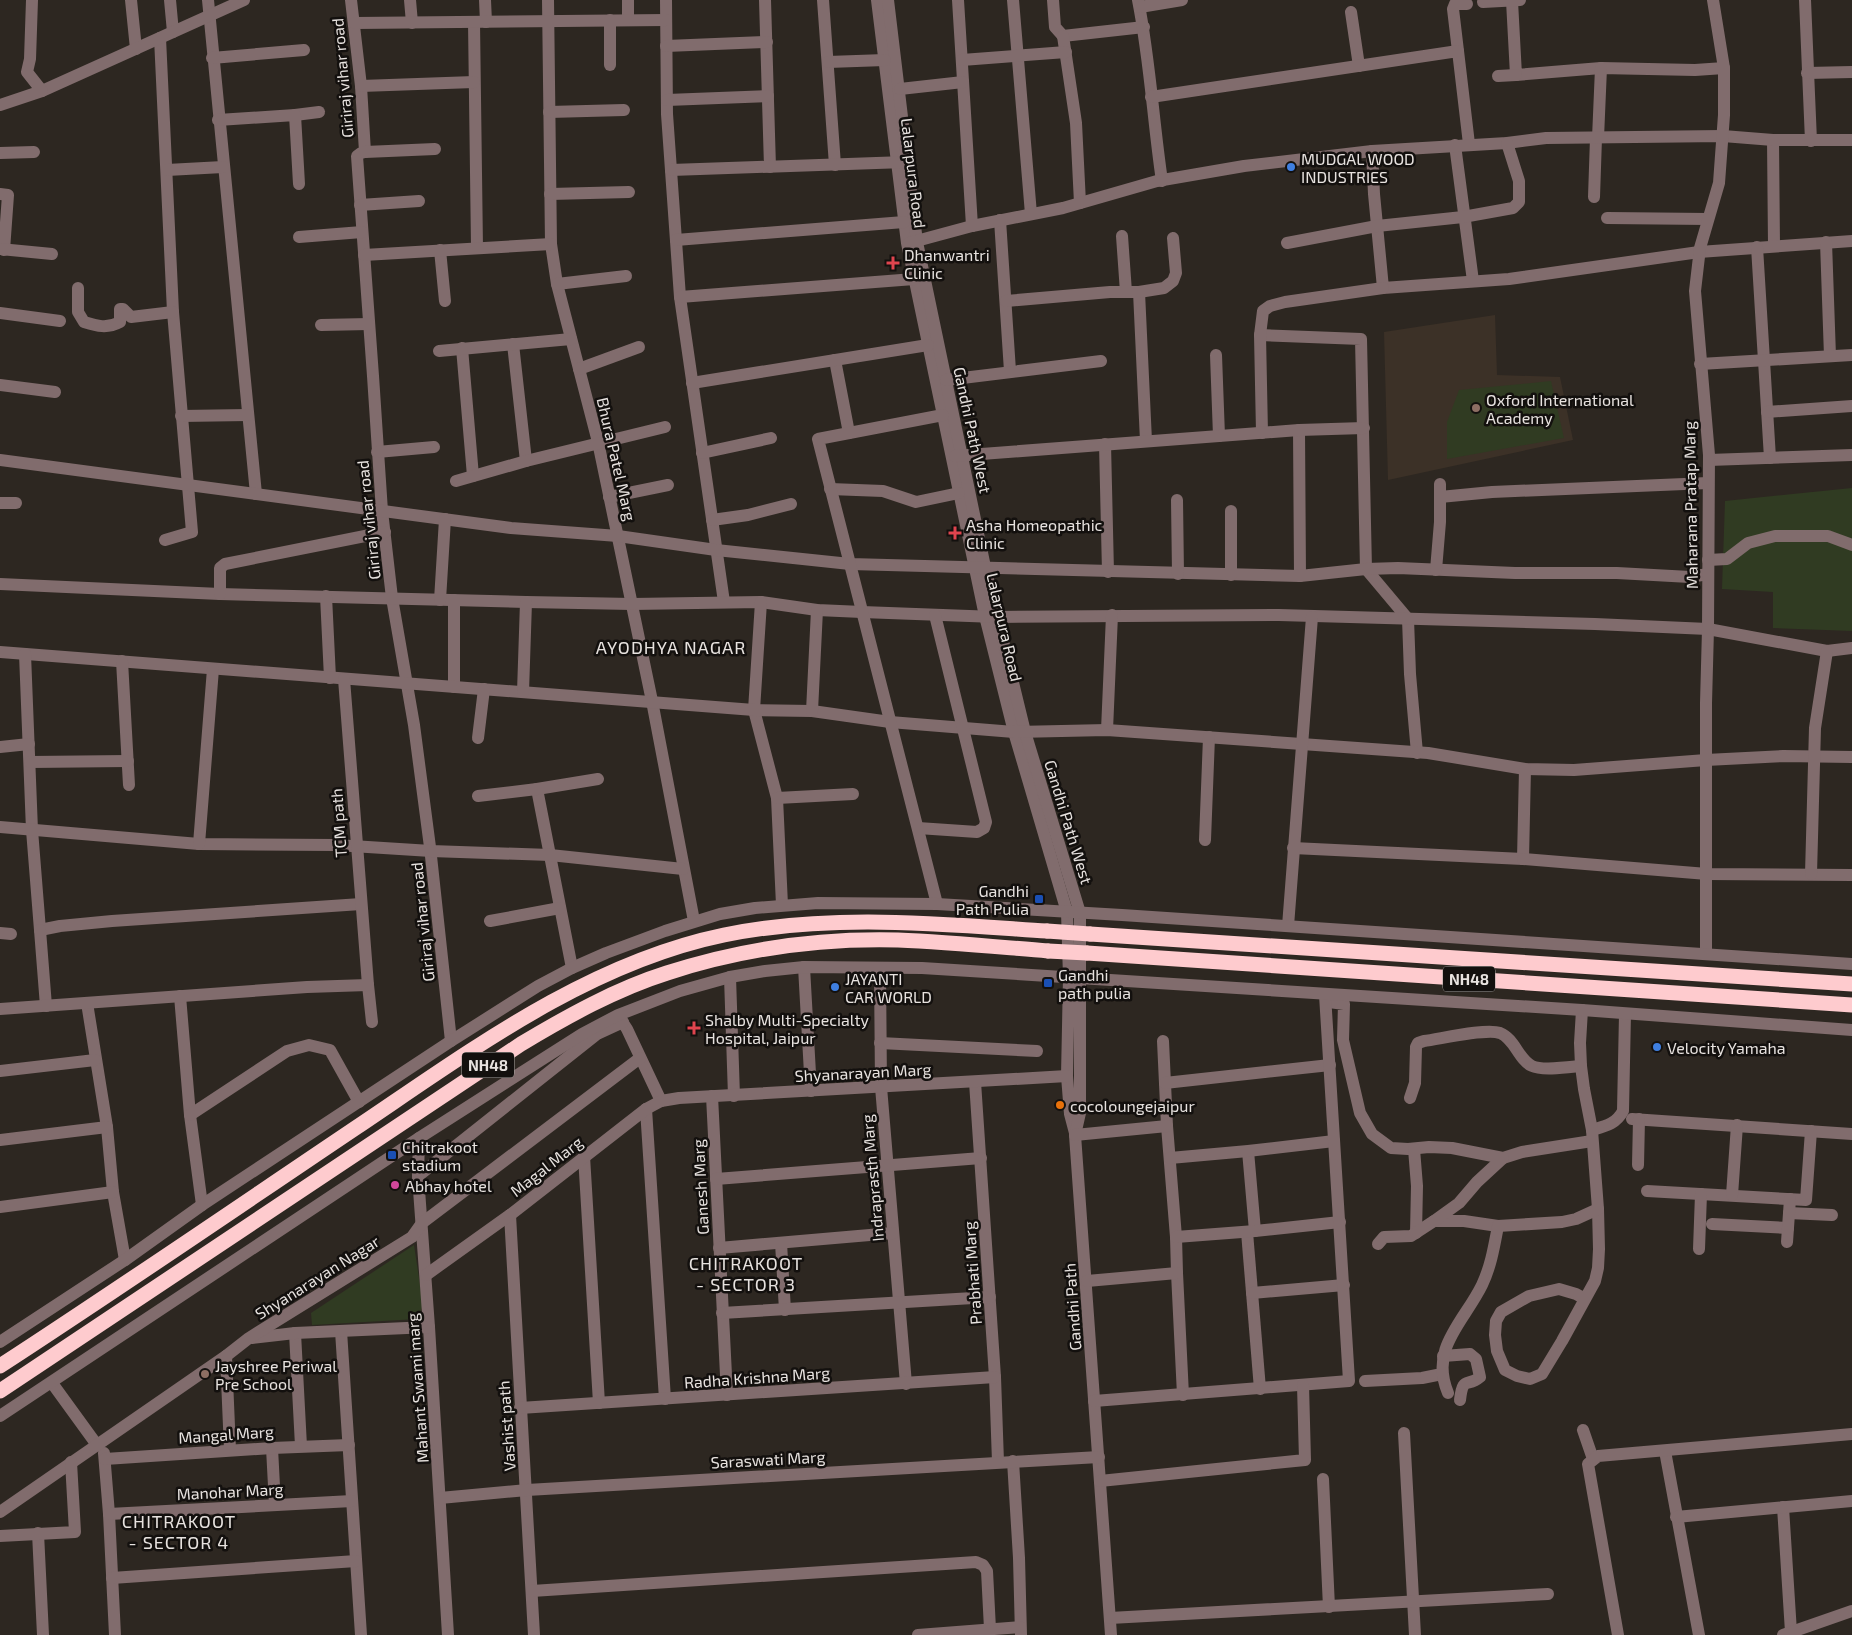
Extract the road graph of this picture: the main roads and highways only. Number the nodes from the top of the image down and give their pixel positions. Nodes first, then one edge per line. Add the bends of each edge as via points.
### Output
1 (1852, 984) edge
2 (1852, 1005) edge
3 (0, 1366) edge
4 (0, 1391) edge

1 - 3 highway, NH48, bridge via 908,922 816,924 726,934 645,959 582,987 477,1047
2 - 4 highway, NH48, bridge via 898,940 818,942 726,956 666,973 564,1018

